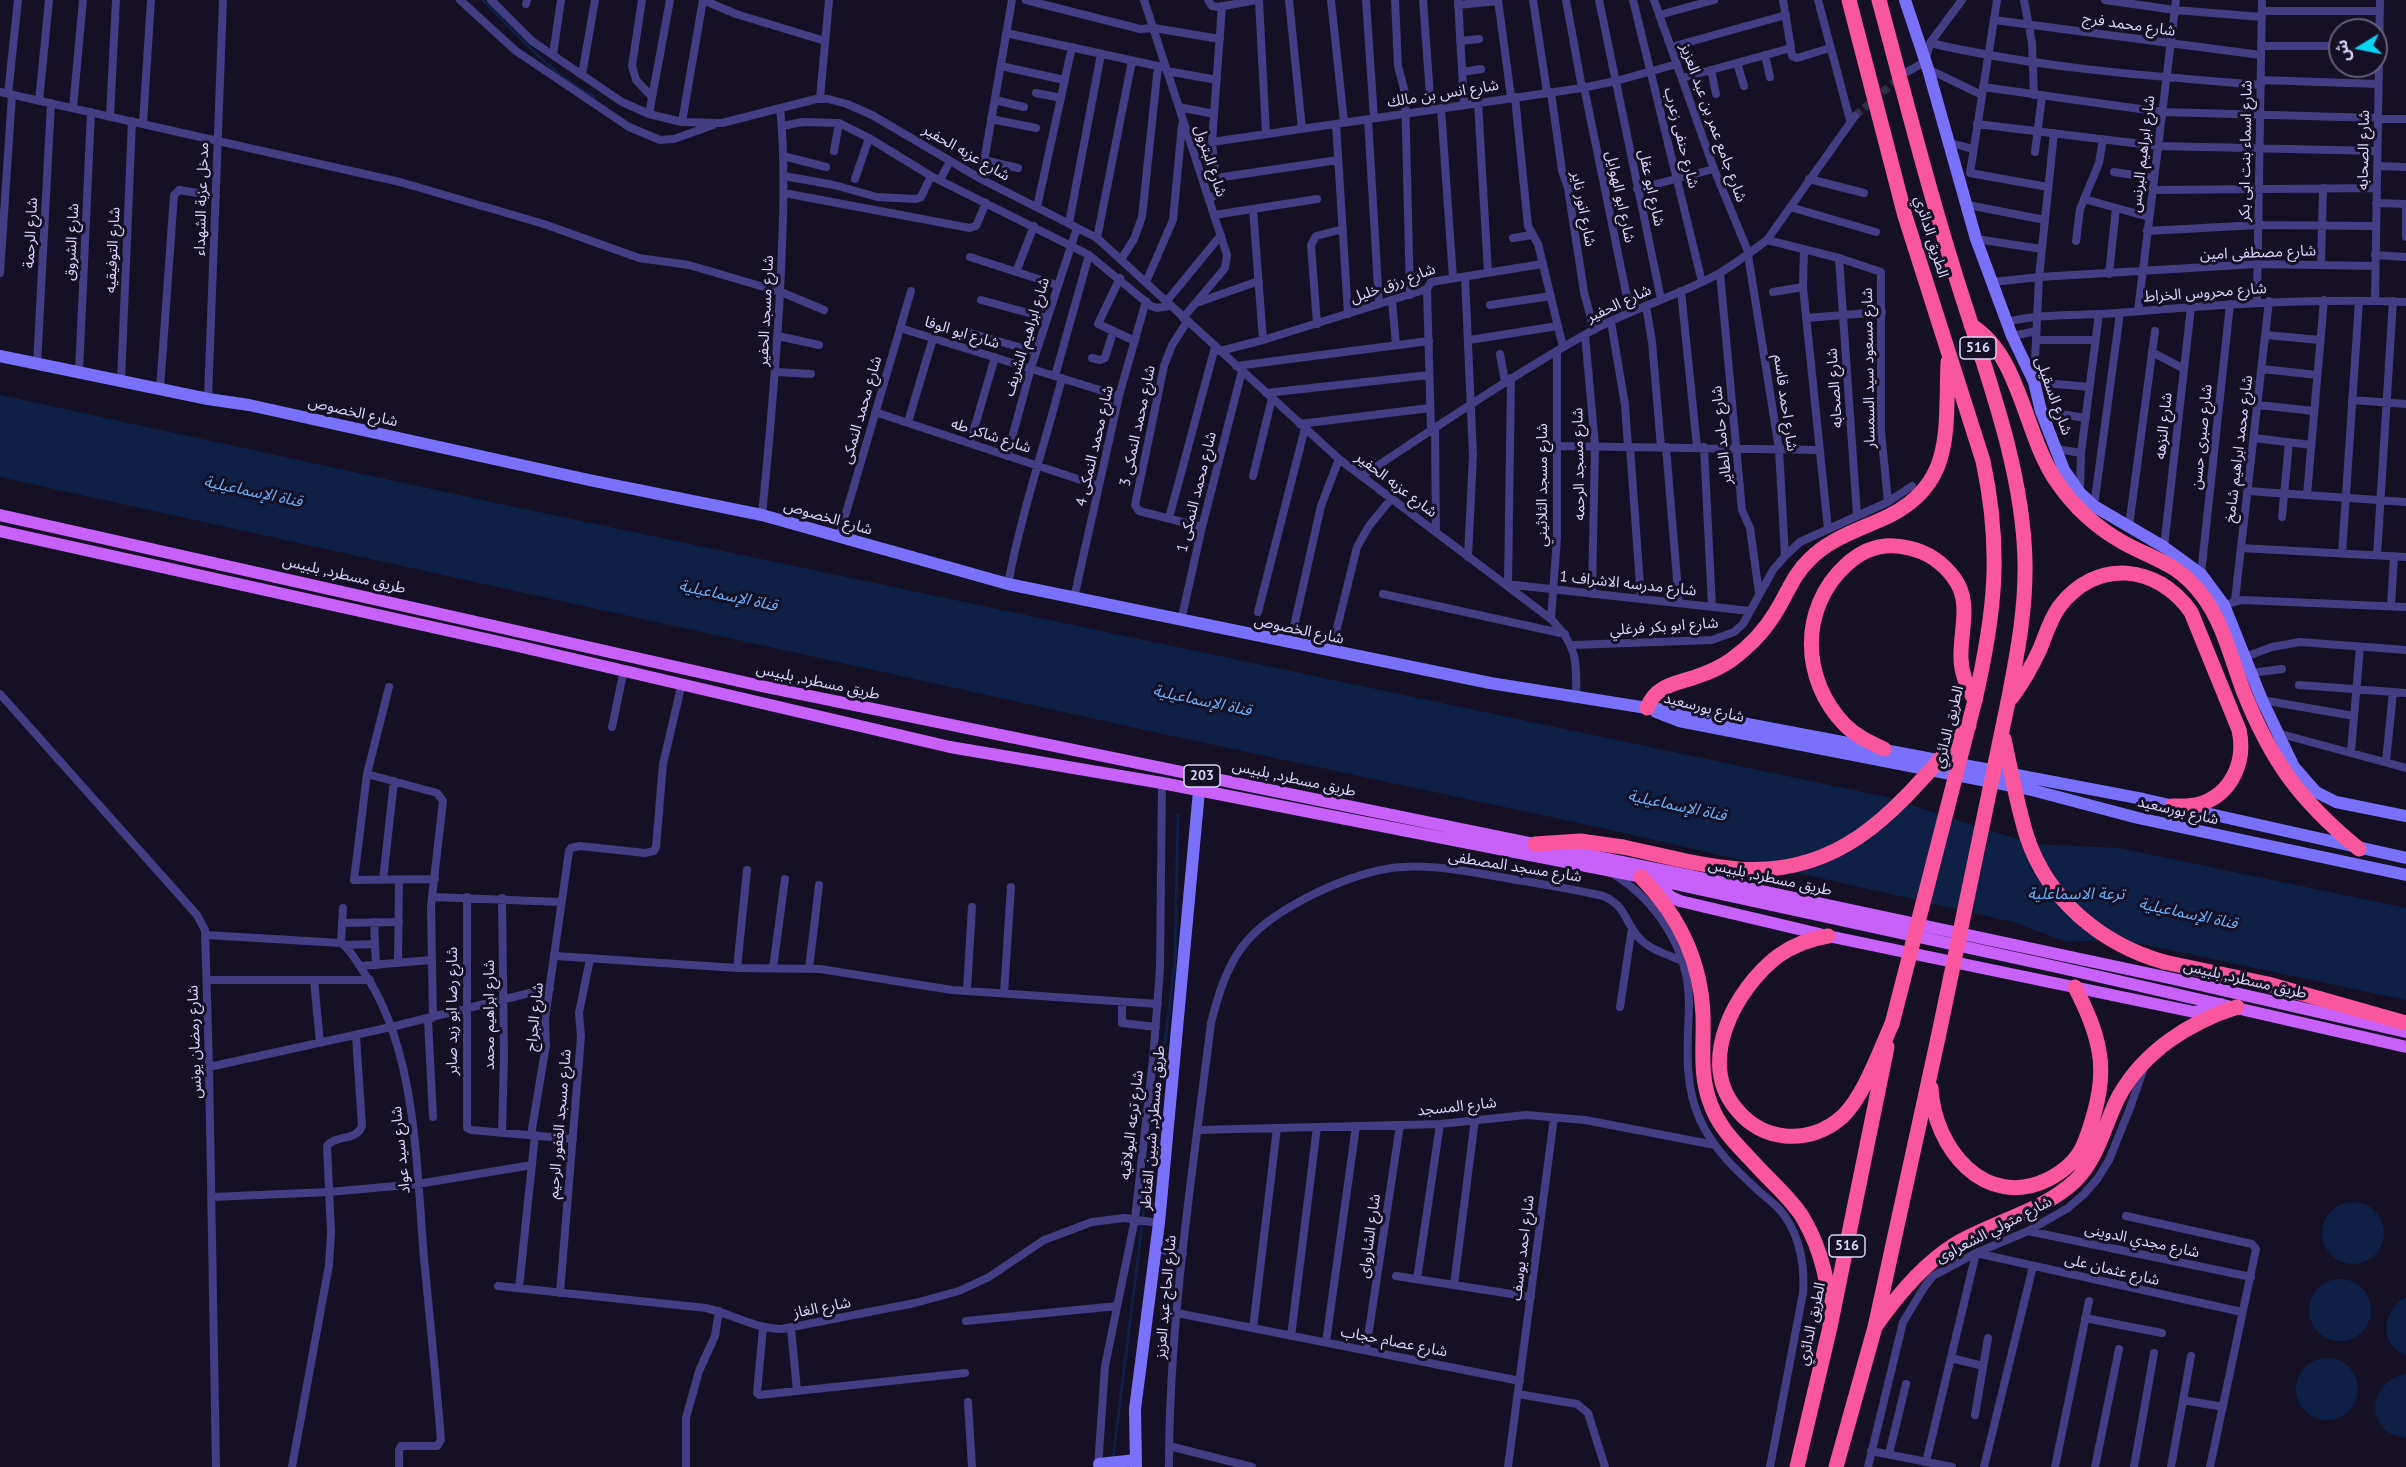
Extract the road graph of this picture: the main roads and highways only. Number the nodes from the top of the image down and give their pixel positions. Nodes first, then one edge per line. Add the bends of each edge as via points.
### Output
1 (1849, 0) edge
2 (1879, 0) edge
3 (1905, 0) edge
4 (1971, 325) junction
5 (1948, 350) junction
6 (0, 356) edge
7 (0, 515) edge
8 (0, 531) edge
9 (1975, 700) junction
10 (2008, 702) junction
11 (1647, 708) junction
12 (1969, 726) junction
13 (2003, 733) junction
14 (1884, 749) junction
15 (1199, 791) junction
16 (2098, 791) junction
17 (2095, 806) junction
18 (2172, 806) junction
19 (2406, 816) edge
20 (1535, 844) junction
21 (2359, 849) junction
22 (2406, 858) edge
23 (2406, 875) edge
24 (1647, 878) junction
25 (1828, 936) junction
26 (2075, 987) junction
27 (2222, 1004) junction
28 (2237, 1007) junction
29 (2406, 1023) edge
30 (1892, 1024) junction
31 (2406, 1032) edge
32 (2406, 1047) edge
33 (1932, 1071) junction
34 (1830, 1327) junction
35 (1875, 1327) junction
36 (1136, 1464) edge
37 (1100, 1465) edge
38 (1797, 1467) edge
39 (1836, 1467) edge

1 - 5 highway, الطريق الدائري / 516 via 1905,216
2 - 4 highway, الطريق الدائري / 516
3 - 19 main road, شارع السقيلى via 1976,239 2012,336 2034,382 2064,470 2079,493 2094,506 2164,547 2201,574 2230,603 2245,657 2277,733 2294,767 2316,792 2336,802
4 - 10 highway, الطريق الدائري / 516 via 2007,445 2023,532 2022,621
4 - 21 highway via 1989,339 2006,363 2040,452 2066,494 2099,526 2172,566 2202,595 2216,619 2271,753 2313,808
5 - 9 highway, الطريق الدائري / 516 via 1983,461 1994,533 1990,624
5 - 11 highway via 1944,446 1926,489 1902,510 1837,539 1816,553 1795,576 1767,624 1743,651 1712,671 1663,687
6 - 11 main road, شارع الخصوص via 762,515 1008,584 1490,684
7 - 20 main road, طريق مسطرد, بلبيس / 203 via 761,686
8 - 15 main road, طريق مسطرد, بلبيس / 203 via 950,747
9 - 12 highway, الطريق الدائري / 516, bridge
9 - 14 highway via 1962,668 1964,605 1956,580 1921,552 1895,546 1869,549 1842,569 1827,587 1817,608 1810,643 1816,677 1832,707 1853,732
10 - 13 highway, الطريق الدائري / 516, bridge
10 - 18 highway via 2030,669 2054,614 2074,592 2100,577 2128,572 2165,585 2192,612 2239,730 2242,747 2236,772 2222,792 2200,804
11 - 14 main road, شارع بورسعيد
11 - 17 main road, شارع بورسعيد via 1679,720 2028,789
12 - 20 highway, bridge via 1880,823 1856,840 1815,859 1785,867 1741,869 1580,841
12 - 30 highway, الطريق الدائري / 516, bridge
13 - 29 highway, bridge via 2028,838 2040,865 2056,890 2097,932 2136,953 2164,962 2268,984
13 - 33 highway, الطريق الدائري / 516, bridge
14 - 16 main road, شارع بورسعيد
15 - 24 main road, طريق مسطرد, بلبيس / 203
15 - 36 main road, طريق مسطرد, شبين القناطر via 1159,1223 1135,1408
16 - 17 main road
16 - 18 main road, شارع بورسعيد
17 - 23 main road, شارع بورسعيد
18 - 21 main road, شارع بورسعيد
20 - 31 main road, طريق مسطرد, بلبيس / 203
21 - 22 main road, شارع بورسعيد
24 - 25 main road via 1675,899
24 - 27 main road, طريق مسطرد, بلبيس / 203
24 - 34 highway via 1678,924 1696,968 1703,1008 1704,1080 1715,1114 1735,1144 1802,1216 1824,1272 1831,1303
25 - 26 main road
25 - 30 highway via 1807,940 1779,955 1753,980 1737,1004 1720,1052 1721,1079 1732,1104 1752,1123 1776,1135 1795,1137 1828,1127 1856,1101
26 - 27 main road via 2194,1012
26 - 33 highway via 2093,1028 2101,1075 2098,1099 2082,1149 2058,1174 2025,1187 1990,1184 1972,1174 1938,1123 1932,1102
27 - 28 main road, طريق مسطرد, بلبيس / 203
28 - 32 main road, طريق مسطرد, بلبيس / 203
28 - 35 highway via 2187,1029 2145,1062 2119,1097 2098,1149 2077,1178 2049,1199 1954,1245 1936,1258 1908,1285
30 - 34 highway, الطريق الدائري / 516
33 - 35 highway, الطريق الدائري / 516
34 - 38 highway, الطريق الدائري / 516
35 - 39 highway, الطريق الدائري / 516
36 - 37 main road

